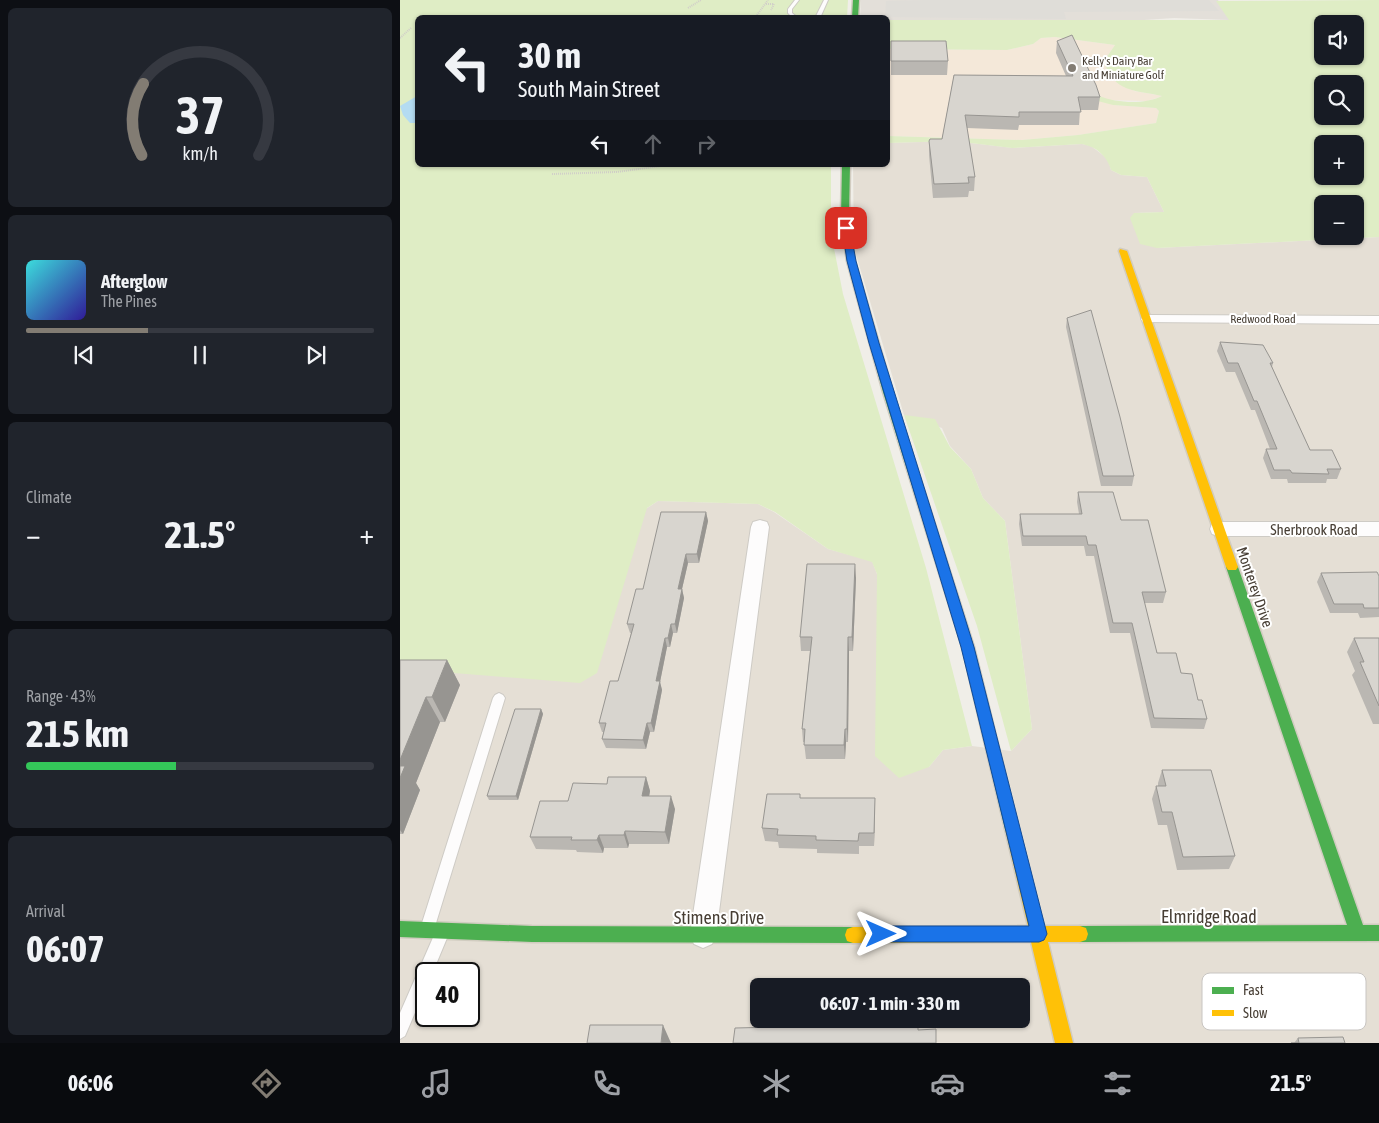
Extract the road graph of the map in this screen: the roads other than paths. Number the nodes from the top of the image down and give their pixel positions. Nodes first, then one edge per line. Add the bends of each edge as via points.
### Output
1 (797, 0) edge
2 (826, 0) edge
3 (856, 0) edge
4 (792, 15) edge
5 (818, 15) edge
6 (855, 15) edge
7 (846, 167) edge
8 (1123, 250) dead end
9 (1148, 319) junction
10 (1379, 320) edge
11 (760, 527) dead end
12 (1219, 529) junction
13 (1379, 529) edge
14 (499, 698) dead end
15 (400, 929) edge
16 (427, 931) junction
17 (443, 932) junction
18 (1379, 933) edge
19 (1039, 934) junction
20 (1358, 934) junction
21 (703, 935) junction
22 (400, 1031) edge
23 (1064, 1043) edge

1 - 4 lane via 790,9
2 - 5 lane
3 - 6 street
7 - 19 street via 845,217 853,269 888,392 955,599
8 - 9 street, Monterey Drive
9 - 10 street, Redwood Road
9 - 12 street, Monterey Drive
11 - 21 street
12 - 13 street, Sherbrook Road
12 - 20 street, Monterey Drive
14 - 16 lane
15 - 16 street, Stimens Drive
16 - 17 street, Stimens Drive
17 - 21 street, Stimens Drive
17 - 22 lane
18 - 20 street, Elmridge Road
19 - 20 street, Elmridge Road
19 - 21 street, Stimens Drive
19 - 23 street

